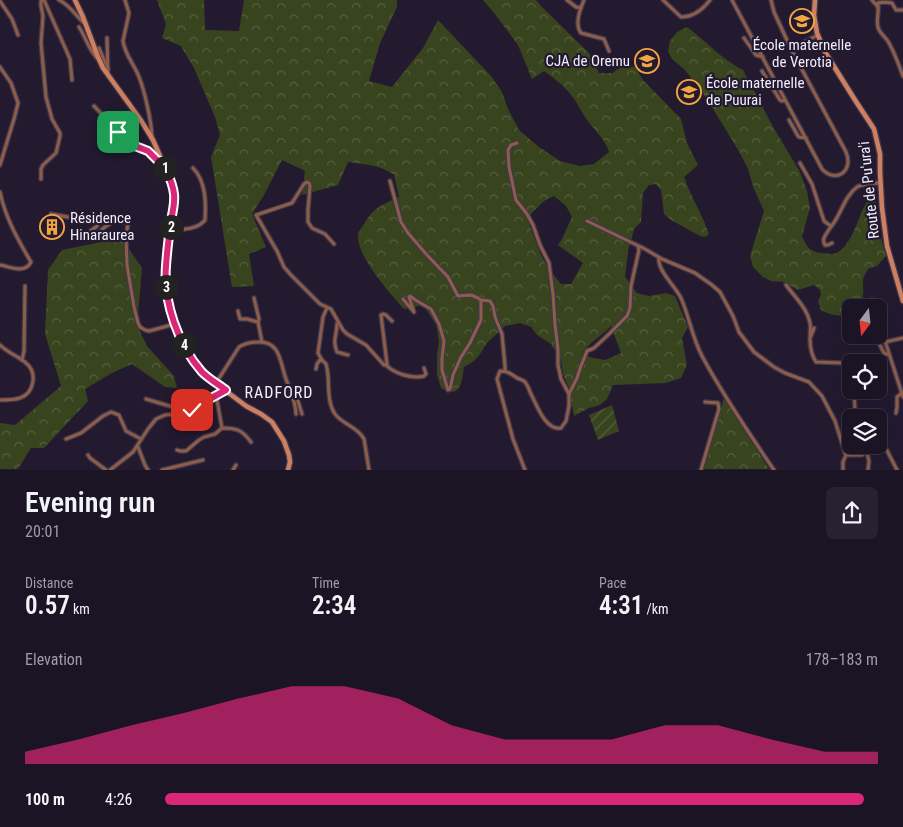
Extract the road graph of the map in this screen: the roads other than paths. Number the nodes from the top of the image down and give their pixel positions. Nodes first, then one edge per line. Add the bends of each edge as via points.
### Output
1 (44, 0) edge
2 (60, 0) edge
3 (75, 0) edge
4 (125, 0) edge
5 (567, 0) edge
6 (584, 0) edge
7 (663, 0) edge
8 (710, 0) edge
9 (732, 0) edge
10 (771, 0) edge
11 (815, 0) edge
12 (872, 0) edge
13 (0, 1) edge
14 (878, 7) junction
15 (581, 8) junction
16 (903, 10) edge
17 (87, 26) junction
18 (79, 27) dead end
19 (18, 35) dead end
20 (818, 36) junction
21 (107, 38) dead end
22 (744, 38) dead end
23 (99, 48) dead end
24 (791, 49) junction
25 (609, 51) dead end
26 (763, 57) junction
27 (99, 60) junction
28 (0, 67) edge
29 (762, 71) dead end
30 (108, 74) junction
31 (903, 76) edge
32 (72, 80) dead end
33 (785, 100) junction
34 (94, 106) dead end
35 (789, 120) dead end
36 (806, 138) junction
37 (152, 139) junction
38 (517, 143) dead end
39 (163, 162) junction
40 (800, 162) dead end
41 (0, 165) edge
42 (193, 168) dead end
43 (41, 179) dead end
44 (390, 181) dead end
45 (881, 183) junction
46 (0, 192) edge
47 (51, 214) dead end
48 (587, 221) dead end
49 (831, 226) junction
50 (170, 231) junction
51 (832, 243) dead end
52 (334, 244) dead end
53 (638, 246) junction
54 (659, 258) junction
55 (0, 265) edge
56 (786, 285) dead end
57 (25, 286) dead end
58 (254, 298) dead end
59 (402, 299) dead end
60 (481, 300) junction
61 (903, 301) edge
62 (327, 308) junction
63 (238, 311) dead end
64 (336, 321) junction
65 (392, 321) dead end
66 (258, 322) junction
67 (175, 324) junction
68 (814, 328) dead end
69 (903, 338) edge
70 (810, 341) junction
71 (888, 341) edge
72 (262, 342) junction
73 (880, 344) edge
74 (886, 344) edge
75 (0, 346) edge
76 (348, 355) dead end
77 (889, 356) junction
78 (22, 360) junction
79 (322, 360) junction
80 (842, 363) edge
81 (386, 365) junction
82 (424, 368) dead end
83 (316, 369) dead end
84 (505, 371) junction
85 (216, 383) junction
86 (226, 390) junction
87 (290, 390) junction
88 (569, 394) junction
89 (216, 395) junction
90 (902, 395) edge
91 (146, 399) dead end
92 (0, 400) edge
93 (705, 402) dead end
94 (192, 410) junction
95 (896, 413) dead end
96 (296, 414) dead end
97 (302, 414) dead end
98 (222, 428) junction
99 (66, 439) dead end
100 (141, 439) junction
101 (251, 442) dead end
102 (138, 447) junction
103 (177, 450) dead end
104 (887, 450) edge
105 (863, 454) edge
106 (868, 454) edge
107 (88, 455) dead end
108 (846, 456) junction
109 (203, 460) dead end
110 (236, 465) dead end
111 (108, 470) edge
112 (148, 470) edge
113 (162, 470) edge
114 (233, 470) edge
115 (288, 470) edge
116 (368, 470) edge
117 (525, 470) edge
118 (701, 470) edge
119 (774, 470) edge
120 (843, 470) edge
121 (868, 470) edge
122 (897, 470) edge

1 - 32 street via 70,59
1 - 43 street via 40,6 46,98 60,136 56,153 42,165
2 - 17 street
3 - 17 main road
4 - 37 street via 129,13 123,41 139,77
5 - 15 street
6 - 15 street
7 - 8 street via 681,17 695,14
9 - 26 street
10 - 24 street
11 - 20 main road, Route de Pu'ura'i
12 - 14 street
13 - 19 street
14 - 16 street via 881,2 892,3 896,10
14 - 31 street via 879,30 889,42
15 - 25 street via 579,30 604,39
17 - 27 main road
18 - 27 street
20 - 24 street
20 - 45 main road, Route de Pu'ura'i via 833,66 874,129 880,154
21 - 30 street
22 - 26 street via 756,55
23 - 30 street
24 - 36 street via 846,152 849,163 845,171 834,176 825,172
26 - 33 street
27 - 30 main road
28 - 41 street via 11,83 18,103
29 - 33 street via 780,100
30 - 37 main road
33 - 36 street
34 - 39 street via 128,142
35 - 36 street via 798,136
37 - 39 main road
38 - 88 street via 508,150 509,167 516,200 533,225 549,263 558,365
39 - 50 main road via 174,193
40 - 49 street via 812,184 824,221
42 - 50 street via 200,177 206,202 205,220 194,228
44 - 60 street via 401,222 408,232 448,277 458,296 471,295
45 - 49 street via 867,183 855,189
45 - 61 main road, Route de Pu'ura'i via 887,246
46 - 55 street via 5,212 31,262 22,270
47 - 67 street via 96,222 97,226 88,233 92,240 113,222 128,223 127,265 138,323 149,331
48 - 53 street
49 - 51 street via 823,243 827,246
50 - 67 main road via 166,277
52 - 62 street via 308,222 310,186 307,182 292,203 256,215 284,267
53 - 54 street
53 - 88 street via 630,308 601,342 587,352
54 - 108 street via 695,273 712,285 720,292 739,332 754,352 774,367 809,382 815,388 831,413
54 - 119 street via 659,265 682,301 701,354 732,408
56 - 70 street via 804,308 810,327
57 - 78 street
58 - 66 street
59 - 60 street via 414,312 410,296 431,308 444,341 442,370 448,390 481,320
60 - 84 street via 490,301 493,306 502,334
62 - 64 street via 333,312
62 - 79 street via 318,353
63 - 66 street via 240,319
64 - 76 street via 335,348 337,352
64 - 81 street
65 - 81 street via 382,315
66 - 72 street
67 - 85 main road via 198,367
68 - 70 street
69 - 71 street
70 - 80 street via 816,362
72 - 85 street via 239,347
72 - 87 street via 273,346 278,353
73 - 77 street
74 - 77 street
75 - 78 street
77 - 90 street
78 - 92 street via 33,373 31,388 19,398
79 - 83 street
79 - 116 street via 327,367 334,412 362,434
81 - 82 street via 391,370 420,378 426,374
84 - 88 street via 526,383 543,418 556,429 566,421
84 - 117 street via 500,371 497,379
85 - 86 main road
86 - 89 street
86 - 115 main road via 274,424 289,455
87 - 96 street
87 - 97 street via 297,398
89 - 94 street
89 - 98 street
90 - 95 street via 897,397
91 - 94 street
93 - 118 street via 718,402 719,409
94 - 100 street via 160,417
98 - 101 street via 237,429
98 - 103 street via 186,451
99 - 100 street via 81,433 107,413 114,413 126,431
100 - 102 street
102 - 111 street
102 - 112 street
104 - 122 street
105 - 108 street
106 - 121 street
107 - 111 street
108 - 120 street
109 - 113 street
110 - 114 street

